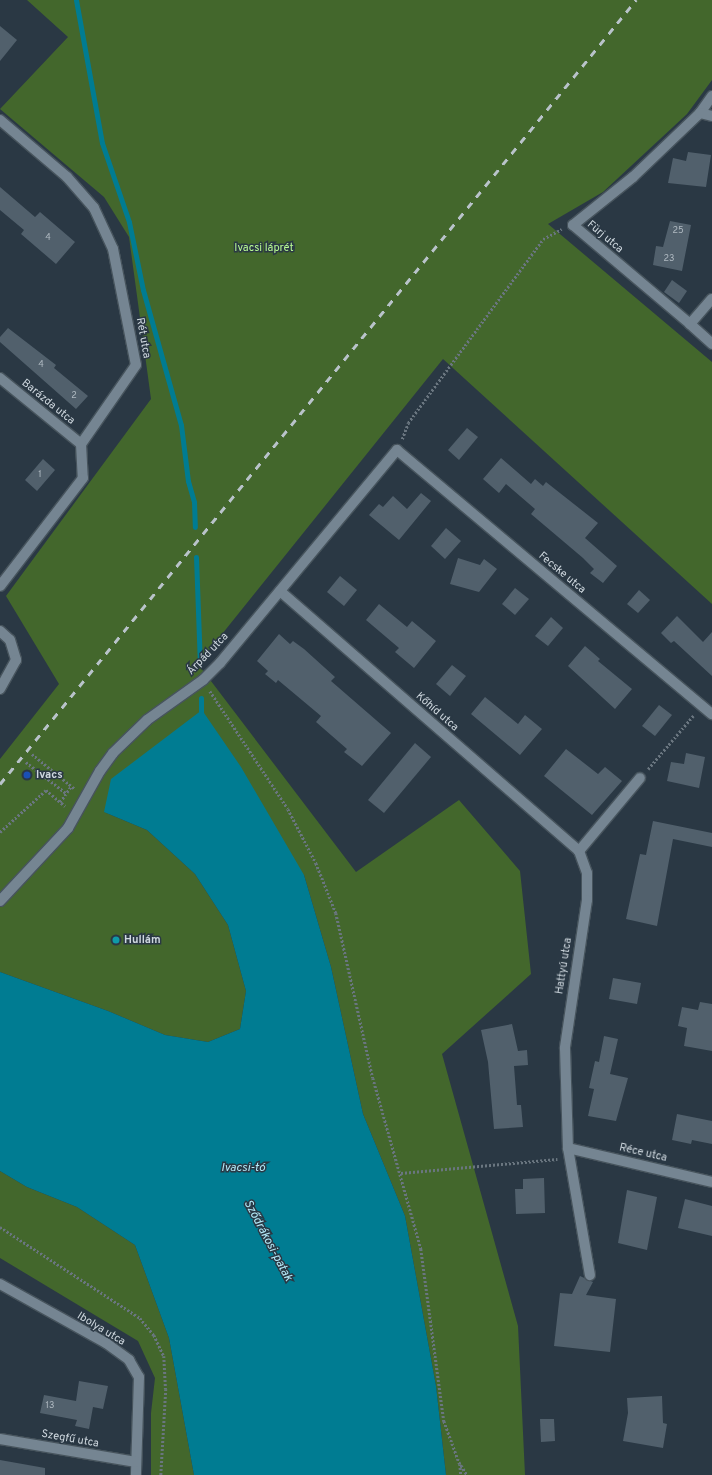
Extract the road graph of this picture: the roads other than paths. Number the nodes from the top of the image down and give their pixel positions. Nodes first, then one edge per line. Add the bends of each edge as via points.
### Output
1 (712, 96) edge
2 (700, 113) junction
3 (712, 116) edge
4 (0, 120) edge
5 (712, 299) edge
6 (690, 324) junction
7 (712, 344) edge
8 (0, 378) edge
9 (81, 444) junction
10 (397, 450) joint
11 (0, 586) edge
12 (280, 591) junction
13 (0, 631) edge
14 (0, 689) edge
15 (712, 714) edge
16 (640, 778) road end
17 (579, 851) junction
18 (0, 901) edge
19 (569, 1153) junction
20 (712, 1182) edge
21 (590, 1275) dead end
22 (0, 1284) edge
23 (0, 1439) edge
24 (136, 1462) junction
25 (136, 1475) edge

1 - 2 street, Fürj utca
2 - 3 street
2 - 6 street, Fürj utca via 634,177 572,225
4 - 9 street, Rét utca via 67,177 94,208 113,249 136,365
5 - 6 street
6 - 7 street, Fürj utca
8 - 9 street, Barázda utca
9 - 11 street via 83,478
10 - 12 street, Árpád utca
10 - 15 street, Fecske utca
12 - 17 street, Kőhíd utca
12 - 18 street, Árpád utca via 203,680 165,705 126,739 100,771 76,816
13 - 14 street via 10,640 16,660
16 - 17 street
17 - 19 street, Hattyú utca via 587,873 587,900 564,1048
19 - 20 street, Réce utca
19 - 21 street, Hattyú utca
22 - 24 street, Ibolya utca via 106,1343 129,1360 139,1377
23 - 24 street, Szegfű utca
24 - 25 street, Ibolya utca

